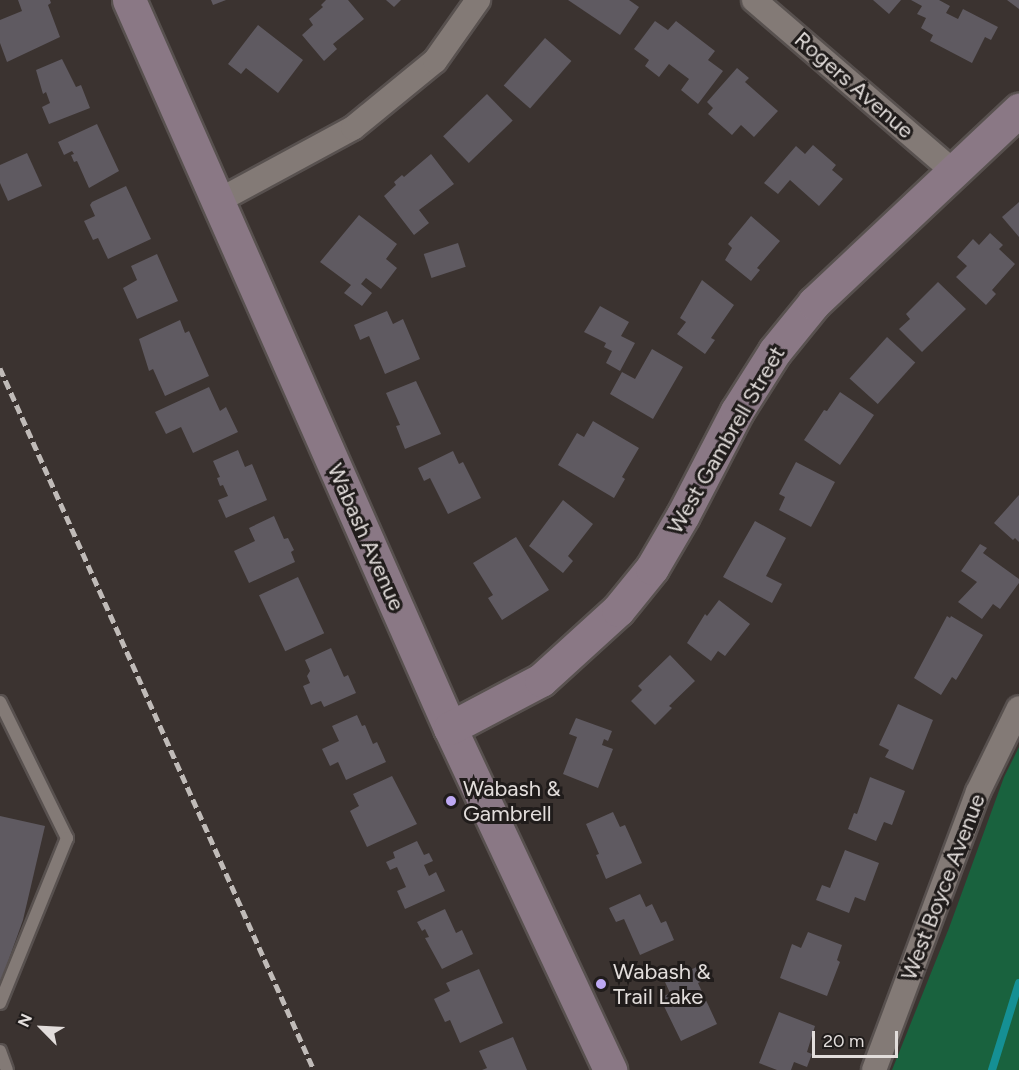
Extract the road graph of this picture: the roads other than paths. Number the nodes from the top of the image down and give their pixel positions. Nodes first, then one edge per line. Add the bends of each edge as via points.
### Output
1 (129, 0) edge
2 (478, 0) edge
3 (754, 0) edge
4 (1019, 110) edge
5 (953, 171) junction
6 (218, 201) junction
7 (0, 702) edge
8 (1019, 708) edge
9 (450, 728) junction
10 (0, 1003) edge
11 (0, 1051) edge
12 (7, 1070) edge
13 (610, 1070) edge
14 (874, 1070) edge

1 - 6 main road, Wabash Avenue
2 - 6 street via 435,61 353,128
3 - 5 street, Rogers Avenue
4 - 5 main road, West Gambrell Street
5 - 9 main road, West Gambrell Street via 813,303 775,351 652,568 618,610 541,680
6 - 9 main road, Wabash Avenue
7 - 10 lane via 67,838
8 - 14 street, West Boyce Avenue via 978,792
9 - 13 main road, Wabash Avenue
11 - 12 lane

